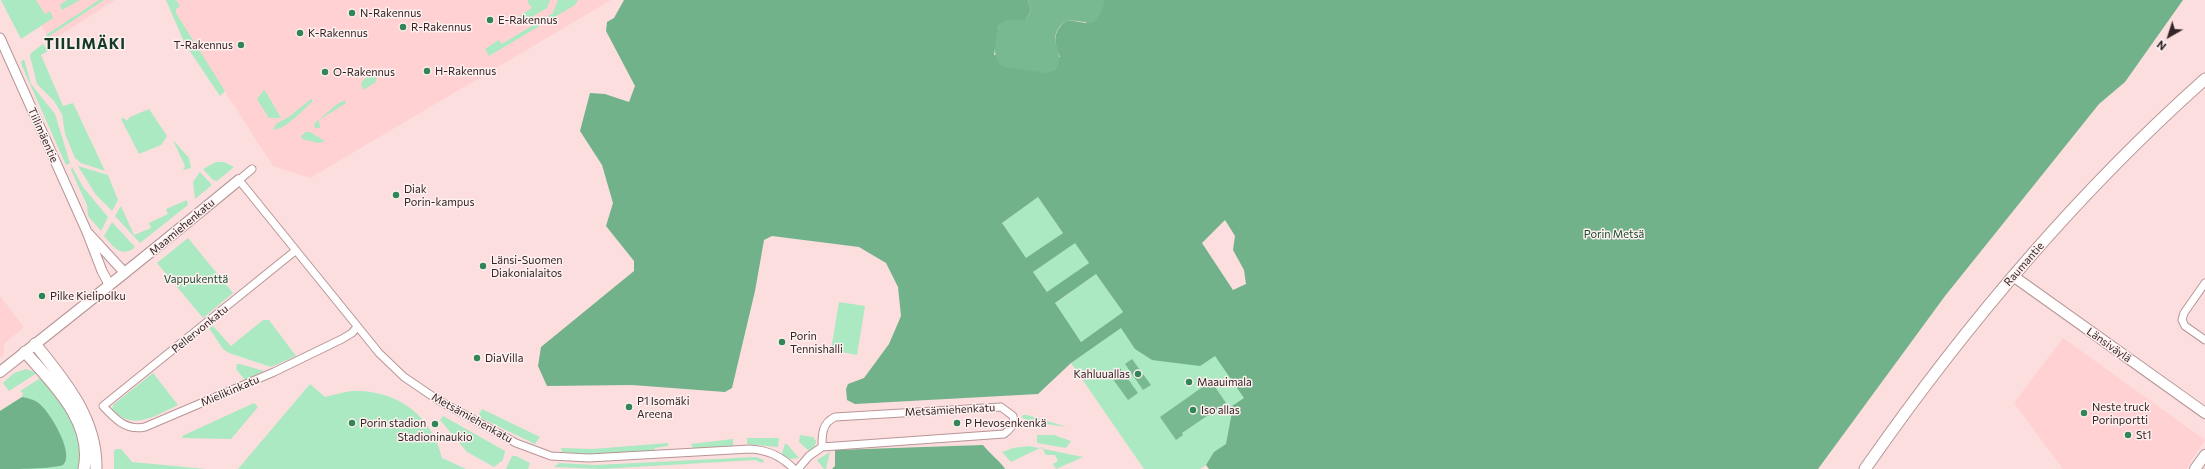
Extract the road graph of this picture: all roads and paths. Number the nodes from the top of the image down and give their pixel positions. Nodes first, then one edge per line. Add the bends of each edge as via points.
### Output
1 (0, 38) edge
2 (2205, 79) edge
3 (252, 169) dead end
4 (239, 180) junction
5 (87, 232) junction
6 (296, 251) junction
7 (124, 272) junction
8 (2013, 276) junction
9 (2205, 283) edge
10 (109, 284) junction
11 (357, 327) junction
12 (2205, 340) edge
13 (35, 344) junction
14 (25, 352) junction
15 (0, 372) edge
16 (103, 406) joint
17 (2205, 413) edge
18 (822, 447) junction
19 (2205, 454) edge
20 (84, 469) edge
21 (96, 469) edge
22 (794, 469) edge
23 (798, 469) edge
24 (1865, 469) edge
25 (2195, 469) edge

1 - 5 street, Tiilimäentie
2 - 8 highway, Raumantie via 2169,111 2111,170
3 - 4 street
4 - 6 street, Metsämiehenkatu
4 - 7 main road, Maamiehenkatu
5 - 7 street, Tiilimäentie
5 - 10 street, Tiilimäentie
6 - 11 street, Metsämiehenkatu
6 - 16 street, Pellervonkatu
7 - 10 main road, Maamiehenkatu
8 - 17 main road, Länsiväylä
8 - 24 highway, Raumantie via 1904,413
9 - 12 street via 2182,320 2185,326
10 - 13 main road
11 - 16 street, Mielikinkatu via 342,339 274,372 145,427 137,429 121,423
11 - 22 street, Metsämiehenkatu via 392,366 422,390 491,431 537,452 551,456 589,458 750,449 778,455
13 - 14 main road
13 - 21 highway via 66,383 80,406 91,430
14 - 15 main road
14 - 20 highway via 74,411 84,443
18 - 18 street, Metsämiehenkatu via 1004,434 1014,421 1013,416 1001,407 835,417 826,422
18 - 23 street via 809,456
19 - 25 main road

